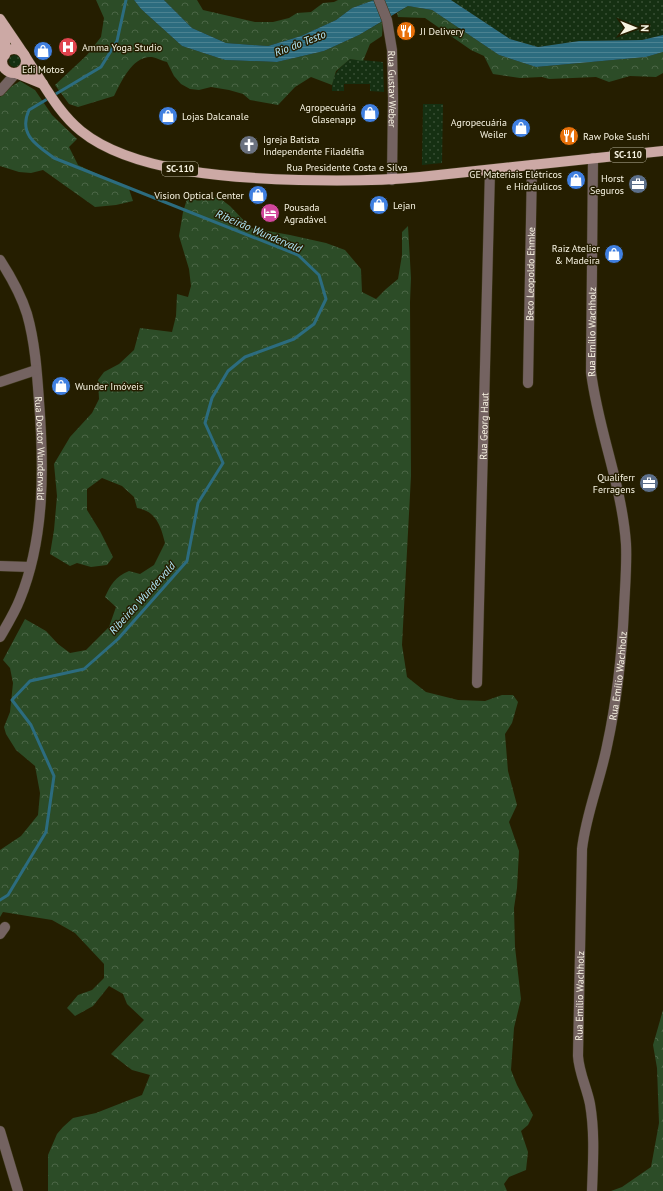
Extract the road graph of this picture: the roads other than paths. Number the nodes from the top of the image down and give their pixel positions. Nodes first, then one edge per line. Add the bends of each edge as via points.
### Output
1 (379, 0) edge
2 (2, 23) edge
3 (25, 55) junction
4 (3, 59) edge
5 (16, 73) junction
6 (0, 91) edge
7 (48, 92) junction
8 (663, 151) edge
9 (593, 158) junction
10 (532, 165) junction
11 (490, 170) junction
12 (392, 180) junction
13 (0, 260) edge
14 (36, 370) junction
15 (0, 382) edge
16 (528, 383) dead end
17 (0, 566) edge
18 (30, 567) junction
19 (0, 637) edge
20 (478, 683) dead end
21 (0, 1131) edge
22 (18, 1191) edge
23 (592, 1191) edge

1 - 12 street, Rua Gustav Weber via 387,20 392,50
2 - 3 main road, SC-110
2 - 4 main road, SC-110
3 - 4 main road via 15,49 7,52
3 - 5 main road via 25,66
3 - 7 main road, SC-110
4 - 5 main road via 6,69
5 - 6 street
5 - 7 main road, SC-110
7 - 12 main road, Rua Presidente Costa e Silva / SC-110 via 70,121 90,138 135,159 158,165 246,177
8 - 9 main road, Rua Presidente Costa e Silva / SC-110
9 - 10 main road, Rua Presidente Costa e Silva / SC-110
9 - 23 street, Rua Emílio Wachholz via 591,372 622,511 626,569 618,690 582,849 578,1064 592,1123
10 - 11 main road, Rua Presidente Costa e Silva / SC-110
10 - 16 street, Beco Leopoldo Ehmke
11 - 12 main road, Rua Presidente Costa e Silva / SC-110
11 - 20 street, Rua Georg Haut
13 - 14 street, Rua Doutor Wunderwald via 27,314
14 - 15 street
14 - 18 street, Rua Doutor Wunderwald via 41,425 41,473 39,512
17 - 18 street
18 - 19 street, Rua Doutor Wunderwald via 20,600
21 - 22 street

